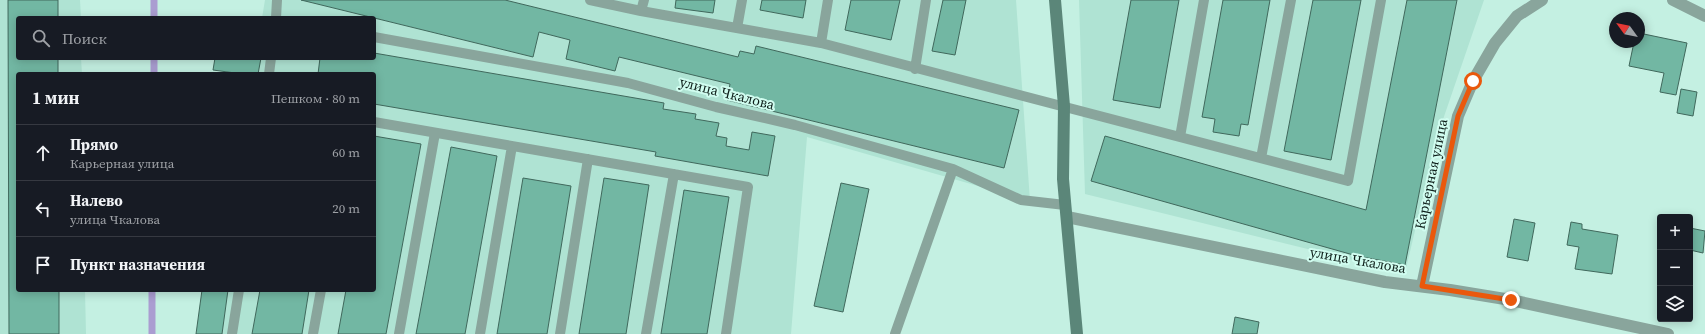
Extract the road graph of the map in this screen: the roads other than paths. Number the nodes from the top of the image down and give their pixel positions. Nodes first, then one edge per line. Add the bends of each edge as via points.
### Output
1 (277, 0) edge
2 (590, 0) edge
3 (644, 0) edge
4 (742, 0) edge
5 (828, 0) edge
6 (926, 0) edge
7 (1055, 0) edge
8 (1204, 0) edge
9 (1291, 0) edge
10 (1381, 0) edge
11 (1542, 0) edge
12 (1673, 0) edge
13 (642, 11) junction
14 (276, 16) edge
15 (1705, 16) edge
16 (737, 28) junction
17 (376, 36) edge
18 (821, 43) junction
19 (271, 60) edge
20 (915, 69) junction
21 (269, 72) edge
22 (1064, 106) junction
23 (376, 122) edge
24 (435, 133) junction
25 (1180, 136) junction
26 (512, 146) junction
27 (1261, 158) junction
28 (588, 159) junction
29 (953, 170) junction
30 (674, 174) junction
31 (1065, 205) junction
32 (1066, 217) junction
33 (1422, 286) junction
34 (239, 292) edge
35 (321, 292) edge
36 (232, 334) edge
37 (313, 334) edge
38 (399, 334) edge
39 (480, 334) edge
40 (560, 334) edge
41 (646, 334) edge
42 (726, 334) edge
43 (895, 334) edge
44 (1077, 334) edge
45 (1668, 334) edge

1 - 14 lane
2 - 13 lane
3 - 13 lane
4 - 16 lane
5 - 18 lane
6 - 20 lane
7 - 22 main road
8 - 25 lane
9 - 27 lane
10 - 27 lane via 1348,181
11 - 33 street, Карьерная улица via 1517,16 1495,43 1473,81 1458,116
12 - 15 street
13 - 16 lane
16 - 18 lane
17 - 29 lane, улица Чкалова via 628,83 795,125
18 - 20 lane
19 - 21 lane
20 - 22 lane
22 - 25 lane
22 - 31 main road
23 - 24 lane
24 - 26 lane
24 - 38 lane
25 - 27 lane
26 - 28 lane
26 - 39 lane
28 - 30 lane
28 - 40 lane
29 - 31 lane, улица Чкалова via 1021,200
29 - 43 lane
30 - 41 lane
30 - 42 lane via 748,187
31 - 32 main road
32 - 33 street, улица Чкалова via 1385,282
32 - 44 main road
33 - 45 street, улица Чкалова via 1525,303
34 - 36 lane
35 - 37 lane

